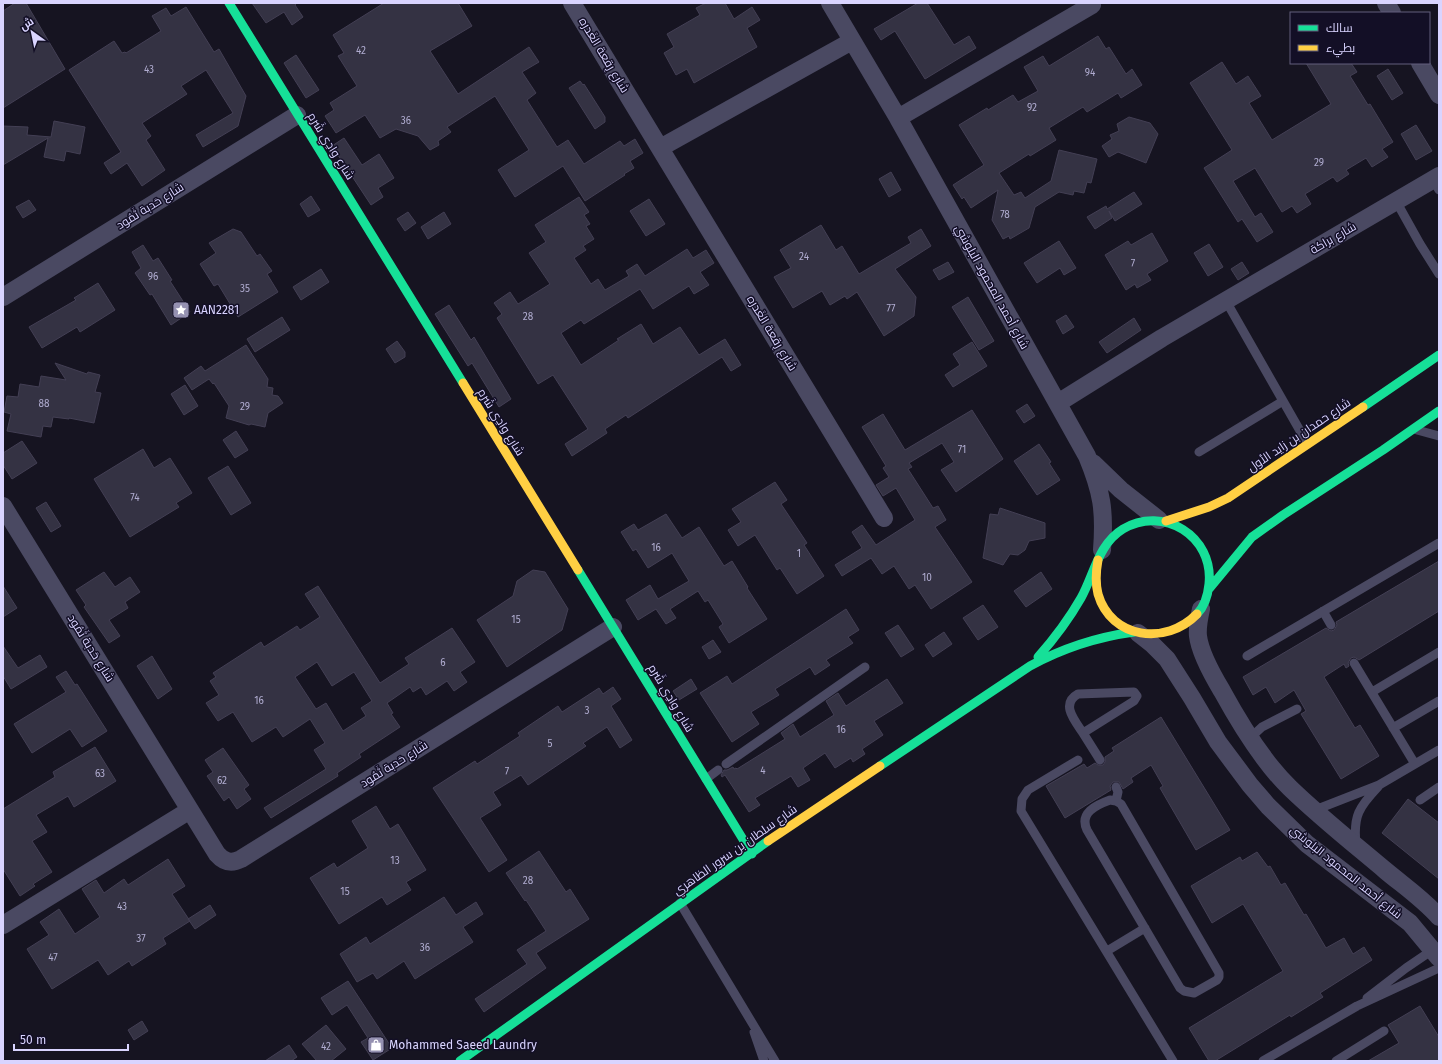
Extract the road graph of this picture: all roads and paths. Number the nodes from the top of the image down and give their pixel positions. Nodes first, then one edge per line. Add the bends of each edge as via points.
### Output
1 (229, 3) edge
2 (572, 3) edge
3 (830, 3) edge
4 (1386, 3) edge
5 (1092, 5) dead end
6 (1391, 12) edge
7 (852, 41) junction
8 (1421, 64) edge
9 (1439, 95) edge
10 (297, 115) junction
11 (898, 118) junction
12 (660, 148) junction
13 (1437, 182) edge
14 (1396, 201) junction
15 (1439, 274) edge
16 (3, 297) edge
17 (1226, 300) junction
18 (1439, 354) edge
19 (1283, 400) junction
20 (1058, 403) junction
21 (1439, 411) edge
22 (1413, 429) junction
23 (1439, 436) edge
24 (1307, 443) junction
25 (1200, 452) dead end
26 (1087, 456) junction
27 (3, 506) edge
28 (884, 518) dead end
29 (1162, 521) junction
30 (1439, 543) edge
31 (1100, 555) junction
32 (1209, 589) junction
33 (1201, 609) junction
34 (1323, 611) junction
35 (1331, 625) dead end
36 (613, 627) junction
37 (1136, 633) junction
38 (1439, 652) edge
39 (1247, 656) dead end
40 (1354, 663) dead end
41 (1030, 666) junction
42 (865, 667) dead end
43 (1372, 692) junction
44 (1439, 701) edge
45 (1297, 709) dead end
46 (1393, 728) junction
47 (1083, 733) junction
48 (1250, 738) junction
49 (1439, 750) edge
50 (1078, 760) dead end
51 (1100, 760) dead end
52 (726, 764) dead end
53 (1415, 764) junction
54 (718, 770) dead end
55 (706, 779) junction
56 (1380, 786) junction
57 (1116, 787) dead end
58 (1439, 787) edge
59 (1420, 800) dead end
60 (1116, 801) junction
61 (190, 810) junction
62 (1315, 810) junction
63 (1356, 846) junction
64 (752, 854) junction
65 (680, 904) junction
66 (1439, 916) edge
67 (3, 925) edge
68 (1146, 928) junction
69 (1107, 951) junction
70 (1437, 951) edge
71 (1439, 968) edge
72 (1357, 1006) junction
73 (752, 1025) junction
74 (1384, 1031) dead end
75 (460, 1061) edge
76 (764, 1061) edge
77 (775, 1061) edge
78 (1173, 1061) edge
79 (1263, 1061) edge
80 (1336, 1061) edge

1 - 10 street, شارع وادِي شَرم
2 - 12 street, شارع رِقعة الغَدره
3 - 7 street, شارع أحمد المحمود البلوشي
4 - 6 street
5 - 11 street
7 - 11 street, شارع أحمد المحمود البلوشي
7 - 12 street
8 - 9 street
10 - 16 street, شارع حَدبة ثَمُود
10 - 36 street, شارع وادِي شَرم
11 - 20 street, شارع أحمد المحمود البلوشي
12 - 28 street, شارع رِقعة الغَدره
13 - 14 street, شارع براكة
14 - 15 lane
14 - 17 street, شارع براكة
17 - 19 lane
17 - 20 street, شارع براكة
18 - 24 street, شارع حمدان بن زايد الأول
19 - 24 lane
19 - 25 lane
20 - 26 street, شارع أحمد المحمود البلوشي
21 - 22 street
22 - 23 lane
22 - 32 street via 1252,538
24 - 29 street, شارع حمدان بن زايد الأول via 1228,498 1209,507
26 - 29 street, شارع أحمد المحمود البلوشي via 1121,490
26 - 31 street, شارع أحمد المحمود البلوشي via 1101,492 1104,512
27 - 61 street, شارع حَدبة ثَمُود
29 - 31 street via 1142,521 1126,527 1112,537
29 - 32 street via 1182,528 1196,539 1205,554 1210,571
30 - 34 lane
31 - 37 street via 1095,582 1101,604 1115,621
31 - 41 street, شارع سلطان بن سرور الظاهري via 1086,590 1070,617
32 - 33 street
33 - 37 street via 1180,628 1152,635
33 - 48 street via 1198,627 1200,646 1216,681
34 - 35 lane
34 - 39 lane
36 - 55 street, شارع وادِي شَرم
36 - 61 street, شارع حَدبة ثَمُود via 235,862 228,862 217,854
37 - 41 street, شارع سلطان بن سرور الظاهري via 1090,639 1049,655
37 - 70 street, شارع أحمد المحمود البلوشي via 1167,659 1218,742 1268,806 1307,844 1410,923
38 - 43 lane
40 - 43 lane
41 - 64 street, شارع سلطان بن سرور الظاهري via 785,829
42 - 52 lane
43 - 46 lane
44 - 46 lane
45 - 48 lane via 1262,727
46 - 53 lane
47 - 47 lane via 1134,701 1136,694 1083,693 1074,696 1069,704 1069,710
47 - 51 lane
48 - 62 street via 1289,787
49 - 53 lane
50 - 69 lane via 1028,790 1022,799 1022,811
53 - 56 lane
54 - 55 lane
55 - 64 street, شارع وادِي شَرم
56 - 62 lane
56 - 63 lane via 1358,812 1354,829
57 - 60 lane
58 - 59 lane
60 - 68 lane via 1110,800 1093,809 1084,818 1084,825
60 - 68 lane via 1124,809 1219,973 1217,980 1194,993 1184,991 1177,984
61 - 67 street
62 - 63 street
63 - 66 street
64 - 65 street, شارع سلطان بن سرور الظاهري
65 - 73 lane
65 - 75 street, شارع سلطان بن سرور الظاهري
68 - 69 lane
69 - 78 lane
70 - 72 lane via 1399,973
71 - 72 lane
72 - 79 lane
73 - 76 lane
73 - 77 lane
74 - 80 lane

